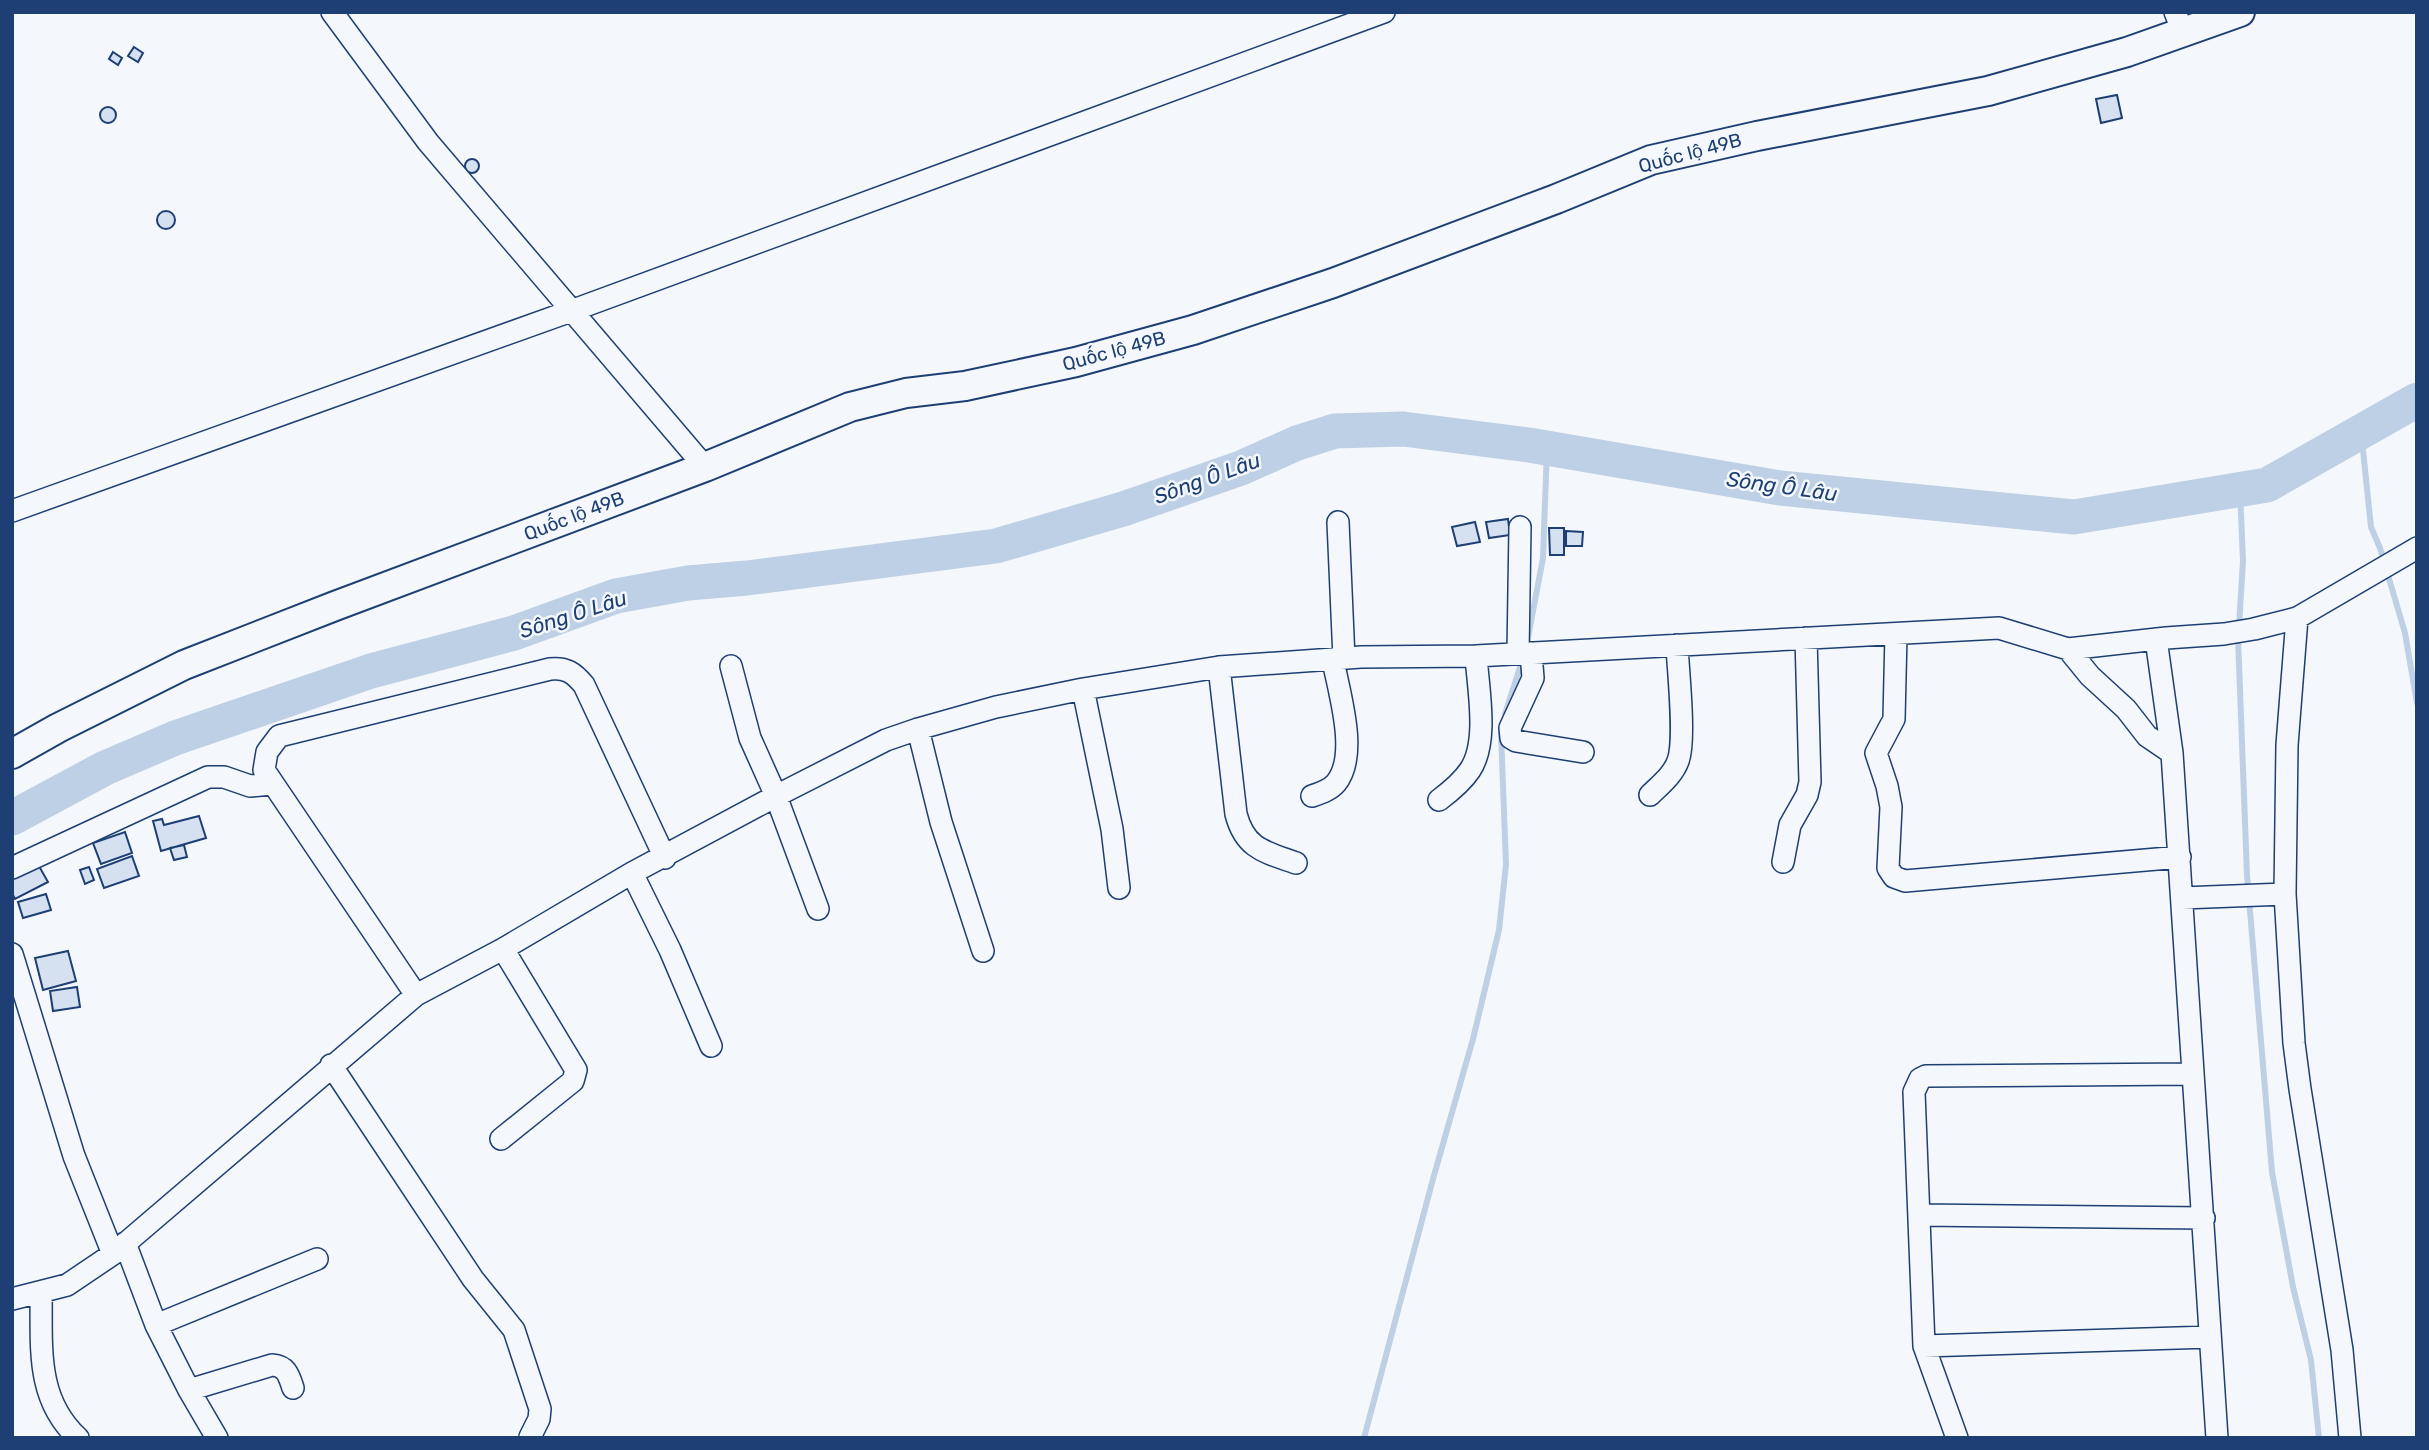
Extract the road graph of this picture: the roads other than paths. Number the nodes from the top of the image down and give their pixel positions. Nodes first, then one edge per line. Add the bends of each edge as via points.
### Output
1 (332, 12) edge
2 (1384, 12) edge
3 (2241, 12) edge
4 (2179, 22) edge
5 (571, 311) junction
6 (705, 467) junction
7 (12, 511) edge
8 (1338, 522) dead end
9 (1520, 527) dead end
10 (2417, 548) edge
11 (2297, 618) junction
12 (1896, 634) junction
13 (1806, 638) junction
14 (2156, 639) junction
15 (1677, 645) junction
16 (2068, 649) junction
17 (1525, 653) junction
18 (1476, 656) junction
19 (1338, 659) junction
20 (731, 666) dead end
21 (1219, 667) junction
22 (1083, 689) junction
23 (918, 729) junction
24 (1583, 752) dead end
25 (2172, 753) junction
26 (12, 754) edge
27 (272, 784) junction
28 (1650, 795) dead end
29 (776, 796) junction
30 (1312, 796) dead end
31 (1439, 800) dead end
32 (2180, 857) junction
33 (665, 858) junction
34 (1783, 862) dead end
35 (1296, 863) dead end
36 (12, 868) edge
37 (632, 873) junction
38 (1119, 888) dead end
39 (2275, 894) junction
40 (2182, 898) junction
41 (818, 909) dead end
42 (503, 949) junction
43 (983, 951) dead end
44 (12, 954) edge
45 (415, 995) junction
46 (711, 1046) dead end
47 (331, 1065) junction
48 (2191, 1073) junction
49 (501, 1139) dead end
50 (1919, 1215) junction
51 (2204, 1218) junction
52 (119, 1248) junction
53 (317, 1259) dead end
54 (41, 1293) junction
55 (12, 1299) edge
56 (156, 1325) junction
57 (2210, 1337) junction
58 (1924, 1346) junction
59 (293, 1388) dead end
60 (189, 1390) junction
61 (530, 1437) edge
62 (78, 1438) edge
63 (217, 1438) edge
64 (1957, 1438) edge
65 (2217, 1438) edge
66 (2350, 1438) edge

1 - 5 street via 428,142
2 - 5 street
3 - 4 main road, Quốc lộ 49B
4 - 6 main road, Quốc lộ 49B via 2127,52 1988,91 1651,160 1333,283 1193,330 1076,362 850,407
5 - 6 street
5 - 7 street
6 - 26 main road, Quốc lộ 49B via 184,665
8 - 19 street
9 - 17 street
10 - 11 street
11 - 14 street via 2224,634
11 - 39 street
12 - 13 street
12 - 16 street via 1999,628
12 - 32 street via 1894,719 1876,753 1891,807 1888,867 1894,877 1905,881
13 - 15 street
13 - 34 street via 1810,782 1790,825
14 - 16 street
14 - 25 street
15 - 17 street
15 - 28 street via 1678,762
16 - 25 street via 2147,736
17 - 18 street
17 - 24 street via 1533,678 1510,728 1511,738
18 - 19 street
18 - 31 street via 1479,751 1457,786
19 - 21 street
19 - 30 street via 1347,758 1336,784
20 - 29 street via 750,738
21 - 22 street
21 - 35 street via 1239,826 1253,845
22 - 23 street
22 - 38 street via 1112,829
23 - 29 street via 886,740
23 - 43 street via 941,822
25 - 32 street
27 - 33 street via 264,762 279,736 558,668 576,675 584,685
27 - 36 street via 250,786 208,777
27 - 45 street
29 - 33 street
29 - 41 street
32 - 40 street
33 - 37 street
37 - 42 street
37 - 46 street
39 - 40 street
39 - 66 street via 2300,1090 2342,1350
40 - 48 street
42 - 45 street
42 - 49 street via 576,1070 573,1081
44 - 52 street via 74,1156
45 - 47 street
47 - 52 street
47 - 61 street via 473,1279 514,1330 540,1409
48 - 50 street via 1920,1079 1914,1092
48 - 51 street
50 - 51 street
50 - 58 street
51 - 57 street
52 - 54 street via 67,1285
52 - 56 street
53 - 56 street
54 - 55 street
54 - 62 street via 45,1384 57,1414
56 - 60 street
57 - 58 street
57 - 65 street
58 - 64 street
59 - 60 street via 287,1371 272,1365
60 - 63 street

